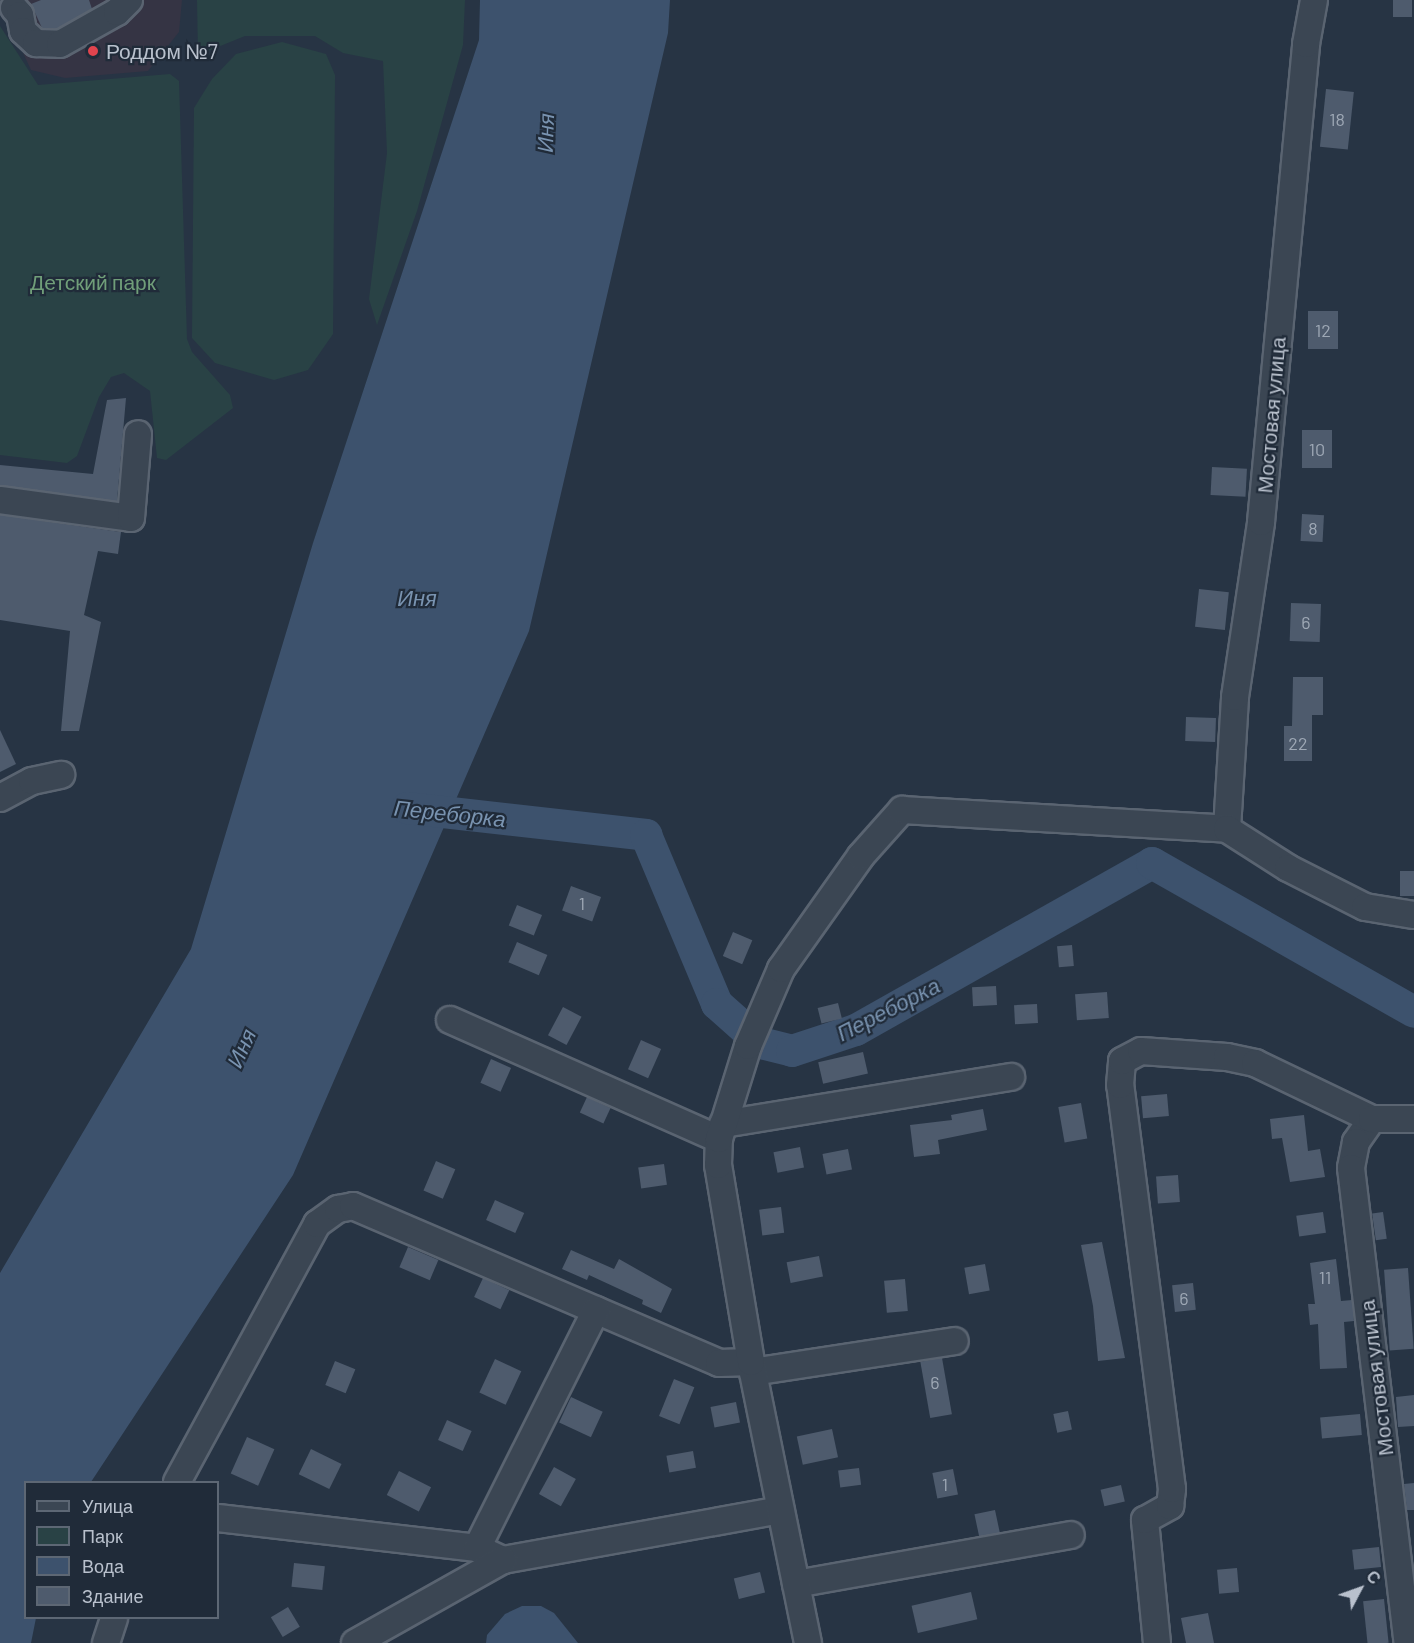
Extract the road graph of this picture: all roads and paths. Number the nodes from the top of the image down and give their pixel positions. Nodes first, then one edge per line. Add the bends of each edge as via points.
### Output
1 (129, 0) edge
2 (1314, 0) edge
3 (14, 8) dead end
4 (138, 434) dead end
5 (0, 500) edge
6 (62, 775) dead end
7 (0, 798) edge
8 (1227, 829) junction
9 (1414, 915) edge
10 (450, 1020) dead end
11 (1011, 1077) dead end
12 (1372, 1119) junction
13 (1414, 1119) edge
14 (721, 1131) junction
15 (596, 1310) junction
16 (955, 1341) dead end
17 (752, 1367) junction
18 (178, 1481) edge
19 (781, 1510) junction
20 (219, 1518) edge
21 (1071, 1535) dead end
22 (477, 1548) junction
23 (503, 1560) junction
24 (796, 1584) junction
25 (113, 1619) edge
26 (106, 1643) edge
27 (356, 1643) edge
28 (808, 1643) edge
29 (1157, 1643) edge
30 (1408, 1643) edge

1 - 3 street via 117,12 60,44 36,43 23,31 20,15
2 - 8 street, Мостовая улица via 1306,44 1261,522 1235,697
4 - 5 street via 131,518
6 - 7 street via 32,782
8 - 9 street via 1288,868 1365,907
8 - 14 street via 902,810 823,907 781,969 748,1046
10 - 14 street
11 - 14 street
12 - 13 street
12 - 29 street via 1255,1063 1141,1051 1122,1062 1120,1085 1172,1489 1170,1506 1144,1520
12 - 30 street, Мостовая улица via 1356,1142 1351,1168
14 - 17 street via 718,1165
15 - 17 street via 719,1363
15 - 18 street via 353,1206 338,1209 317,1224
15 - 22 street
16 - 17 street
17 - 19 street
19 - 23 street
19 - 24 street
20 - 22 street
21 - 24 street
22 - 23 street
23 - 27 street
24 - 28 street
25 - 26 street

